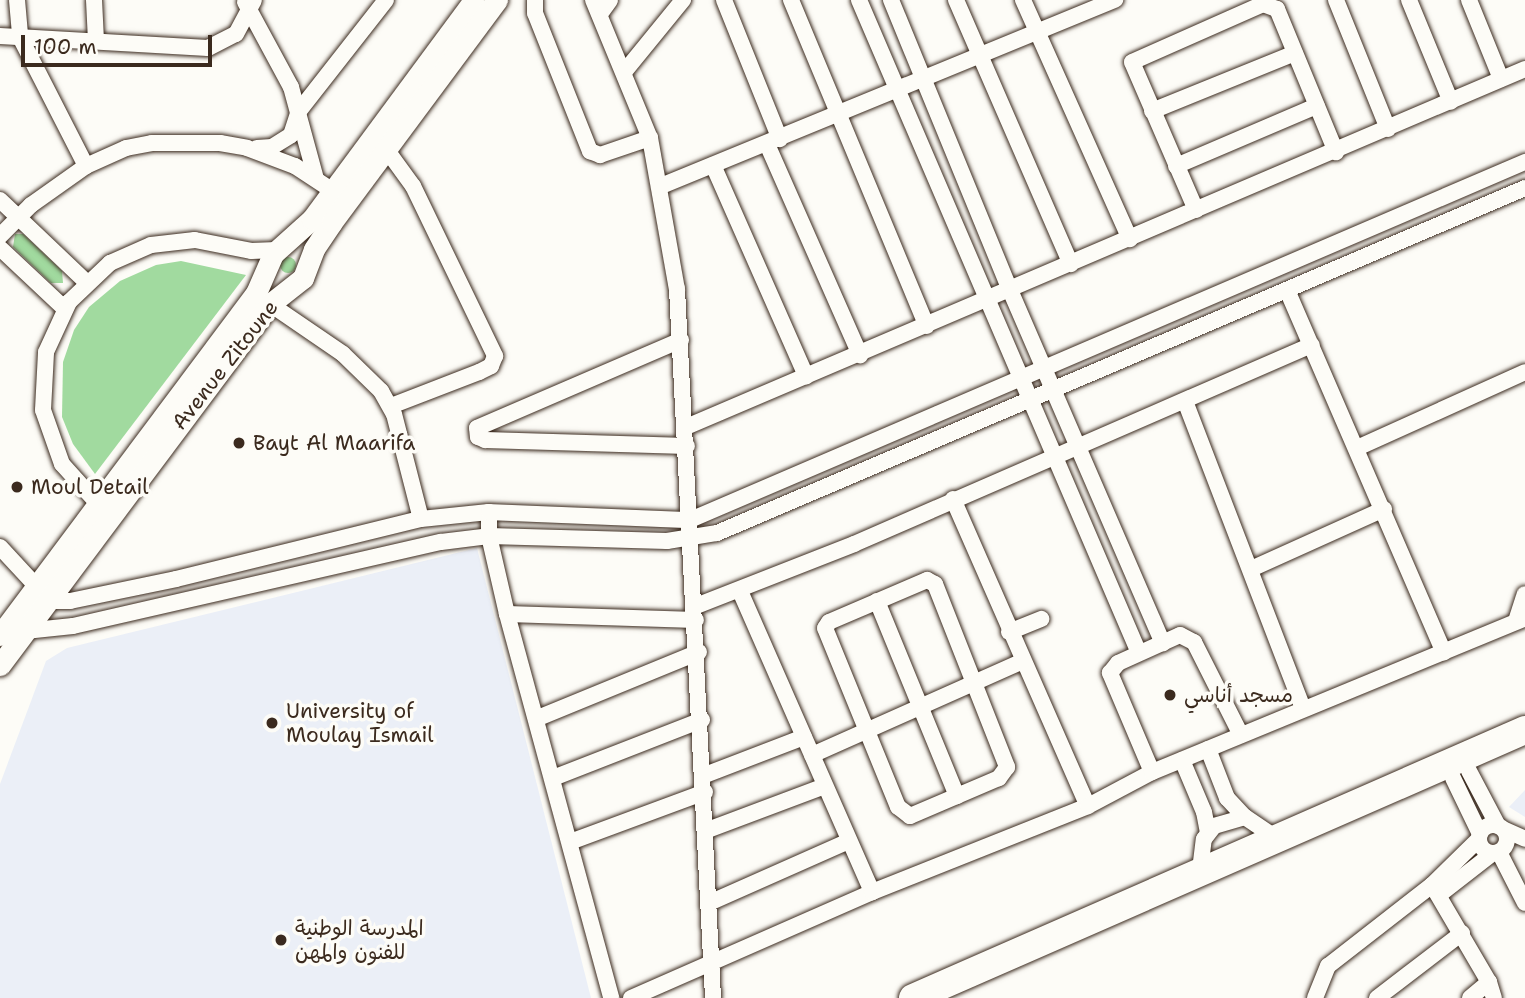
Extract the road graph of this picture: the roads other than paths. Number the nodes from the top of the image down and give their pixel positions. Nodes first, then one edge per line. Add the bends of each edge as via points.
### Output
1 (17, 0) edge
2 (94, 0) edge
3 (386, 0) edge
4 (498, 0) edge
5 (536, 0) edge
6 (610, 0) edge
7 (682, 0) edge
8 (724, 0) edge
9 (790, 0) edge
10 (859, 0) edge
11 (891, 0) edge
12 (956, 0) edge
13 (1023, 0) edge
14 (1115, 0) edge
15 (1336, 0) edge
16 (1409, 0) edge
17 (1469, 0) edge
18 (473, 1) edge
19 (249, 3) edge
20 (596, 7) edge
21 (1037, 32) junction
22 (0, 36) edge
23 (20, 37) junction
24 (96, 41) junction
25 (1295, 53) junction
26 (980, 57) junction
27 (1525, 69) edge
28 (625, 71) junction
29 (1501, 79) junction
30 (925, 80) junction
31 (898, 92) junction
32 (1451, 102) junction
33 (1317, 106) junction
34 (299, 111) junction
35 (1152, 111) junction
36 (840, 116) junction
37 (1388, 129) junction
38 (650, 138) junction
39 (773, 142) junction
40 (247, 148) junction
41 (386, 149) junction
42 (1336, 152) junction
43 (1525, 162) edge
44 (713, 165) junction
45 (86, 166) junction
46 (1176, 166) junction
47 (325, 185) junction
48 (661, 186) junction
49 (1525, 188) edge
50 (0, 200) edge
51 (1196, 210) junction
52 (17, 218) junction
53 (0, 236) edge
54 (1130, 239) junction
55 (0, 247) edge
56 (275, 257) junction
57 (1071, 264) junction
58 (308, 267) junction
59 (86, 282) junction
60 (292, 285) junction
61 (1010, 290) junction
62 (1287, 290) junction
63 (988, 299) junction
64 (270, 304) junction
65 (65, 309) junction
66 (927, 326) junction
67 (681, 340) junction
68 (1312, 345) junction
69 (860, 355) junction
70 (1044, 369) junction
71 (1525, 372) edge
72 (806, 376) junction
73 (1021, 379) junction
74 (1053, 392) junction
75 (1030, 401) junction
76 (1185, 401) junction
77 (391, 406) junction
78 (687, 427) junction
79 (1077, 444) junction
80 (687, 446) junction
81 (1357, 448) junction
82 (1051, 455) junction
83 (953, 499) junction
84 (99, 505) junction
85 (1384, 509) junction
86 (489, 512) junction
87 (421, 519) junction
88 (690, 520) junction
89 (489, 536) junction
90 (691, 539) junction
91 (0, 547) edge
92 (1251, 569) junction
93 (740, 591) junction
94 (42, 594) junction
95 (1525, 594) edge
96 (70, 601) junction
97 (877, 601) junction
98 (696, 613) junction
99 (508, 614) junction
100 (1041, 619) dead end
101 (1521, 619) edge
102 (73, 626) junction
103 (25, 631) junction
104 (1009, 632) junction
105 (0, 635) edge
106 (1163, 643) junction
107 (699, 652) junction
108 (1139, 653) junction
109 (1444, 653) junction
110 (1023, 661) junction
111 (0, 665) edge
112 (975, 682) junction
113 (920, 707) junction
114 (1303, 708) junction
115 (538, 718) junction
116 (702, 720) junction
117 (1525, 730) edge
118 (867, 731) junction
119 (1241, 735) junction
120 (804, 737) junction
121 (1525, 747) edge
122 (1208, 749) junction
123 (812, 755) junction
124 (1182, 760) junction
125 (1152, 772) junction
126 (1461, 774) junction
127 (705, 775) junction
128 (552, 778) junction
129 (825, 786) junction
130 (705, 792) junction
131 (957, 796) junction
132 (1088, 806) junction
133 (1245, 817) junction
134 (1501, 827) junction
135 (705, 831) junction
136 (1208, 833) junction
137 (1275, 837) junction
138 (1479, 837) junction
139 (1525, 839) edge
140 (849, 841) junction
141 (570, 842) junction
142 (1496, 853) junction
143 (1200, 870) junction
144 (1435, 890) junction
145 (872, 892) junction
146 (709, 903) junction
147 (1525, 903) edge
148 (1462, 933) junction
149 (711, 960) junction
150 (1489, 982) junction
151 (611, 998) edge
152 (631, 998) edge
153 (713, 998) edge
154 (913, 998) edge
155 (954, 998) edge
156 (1315, 998) edge
157 (1377, 998) edge
158 (1470, 998) edge
159 (1494, 998) edge

1 - 23 street
2 - 24 street
3 - 34 street
4 - 41 main road, Avenue Zitoune
5 - 38 street via 535,13 590,151 600,155
6 - 20 street
7 - 28 street
8 - 39 street
9 - 36 street
10 - 31 street
11 - 30 street
12 - 26 street
13 - 21 street
14 - 21 street
15 - 37 street
16 - 32 street
17 - 29 street
18 - 47 main road, Avenue Zitoune
19 - 24 street via 236,34 208,48
19 - 34 street
20 - 28 street
21 - 26 street
21 - 54 street
22 - 23 street
23 - 24 street
23 - 45 street
25 - 33 street
25 - 35 street
25 - 35 street via 1275,6 1263,4 1133,59 1133,71
26 - 30 street
26 - 57 street
27 - 29 street
28 - 38 street
29 - 32 street
30 - 31 street
30 - 61 street
31 - 36 street
31 - 63 street
32 - 37 street
33 - 42 street
33 - 46 street
34 - 40 street via 296,126 282,143
34 - 47 street
35 - 46 street
36 - 39 street
36 - 66 street
37 - 42 street
38 - 48 street
39 - 44 street
39 - 69 street
40 - 45 street via 152,143 126,148
40 - 47 street via 276,156
41 - 58 main road, Avenue Zitoune via 314,249
41 - 77 street via 413,186 495,356 491,366 479,372
42 - 51 street
43 - 70 street
44 - 48 street
44 - 72 street
45 - 52 street
46 - 51 street
47 - 56 main road, Avenue Zitoune
48 - 67 street
49 - 62 street
50 - 52 street
51 - 54 street
52 - 53 street
52 - 59 street
54 - 57 street
55 - 65 street
56 - 58 main road via 300,251
56 - 59 street via 210,241 165,242 123,256
56 - 60 main road via 274,279
56 - 84 main road, Avenue Zitoune via 256,293
57 - 61 street
58 - 60 main road, Avenue Zitoune via 303,278
59 - 65 street
60 - 64 main road, Avenue Zitoune
61 - 63 street
61 - 70 street
62 - 68 street
62 - 74 street
63 - 66 street
63 - 73 street
64 - 77 street via 358,366
64 - 94 main road, Avenue Zitoune
65 - 84 street via 46,352 43,410 62,464
66 - 69 street
67 - 78 street
67 - 80 street via 477,428 478,437 485,440
68 - 76 street
68 - 81 street
69 - 72 street
70 - 73 street
70 - 74 street
71 - 81 street
72 - 78 street
73 - 75 street
73 - 88 street
74 - 75 street
74 - 79 street
75 - 82 street
75 - 90 street via 718,533
76 - 79 street
76 - 92 street
77 - 87 street
78 - 80 street
79 - 82 street
79 - 106 street
80 - 88 street
81 - 85 street
82 - 83 street
82 - 108 street
83 - 93 street
83 - 104 street
84 - 94 main road, Avenue Zitoune
85 - 92 street
85 - 109 street
86 - 87 street
86 - 88 street
86 - 89 street
87 - 96 street
88 - 90 street
89 - 90 street
89 - 99 street
89 - 102 street via 431,544
90 - 98 street
91 - 94 street
92 - 114 street
93 - 98 street
93 - 120 street
94 - 96 street
94 - 103 main road, Avenue Zitoune
94 - 105 main road, Avenue Zitoune
95 - 101 street
96 - 102 street
97 - 112 street via 927,580 933,582
97 - 113 street
97 - 118 street via 825,628
98 - 99 street
98 - 107 street
99 - 115 street
100 - 104 street
101 - 109 street
102 - 103 street
103 - 111 main road, Avenue Zitoune
104 - 110 street
106 - 108 street
106 - 119 street via 1180,635 1191,637
107 - 115 street
107 - 116 street
108 - 125 street via 1118,663 1110,679
109 - 114 street
110 - 112 street
110 - 132 street
112 - 113 street
112 - 131 street via 1007,771
113 - 118 street
113 - 131 street
114 - 119 street
115 - 128 street
116 - 127 street
116 - 128 street
117 - 137 highway
118 - 123 street
118 - 131 street via 905,816
119 - 122 street
120 - 123 street
120 - 127 street
121 - 126 highway
122 - 124 street
122 - 133 street via 1227,799
123 - 129 street
124 - 125 street
124 - 136 street
125 - 132 street
126 - 134 street
126 - 138 street
126 - 155 highway
127 - 130 street
128 - 141 street
129 - 135 street
129 - 140 street
130 - 135 street
130 - 141 street
132 - 145 street
133 - 136 street
133 - 137 street
134 - 138 street via 1487,826
134 - 139 street
134 - 142 street via 1507,839
135 - 146 street
136 - 143 street
137 - 143 highway
138 - 142 street via 1483,849
138 - 144 street
140 - 145 street
140 - 146 street
141 - 151 street
142 - 144 street
142 - 147 street
143 - 154 highway
144 - 148 street
144 - 156 street via 1334,960 1320,978
145 - 149 street
146 - 149 street
148 - 150 street
148 - 157 street
149 - 152 street
149 - 153 street
150 - 158 street
150 - 159 street

